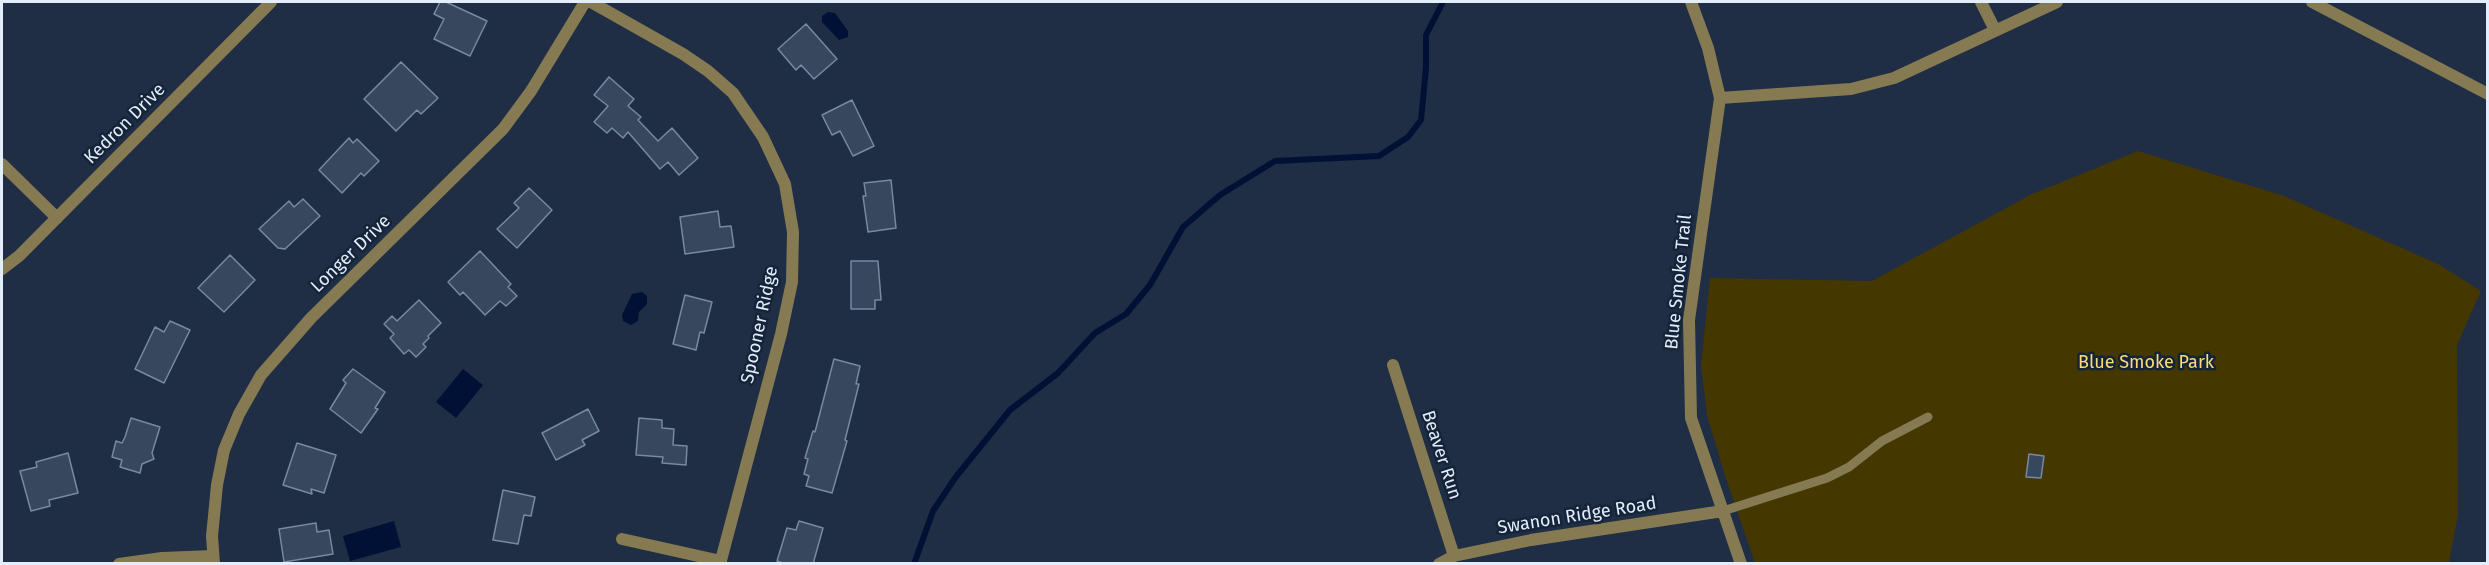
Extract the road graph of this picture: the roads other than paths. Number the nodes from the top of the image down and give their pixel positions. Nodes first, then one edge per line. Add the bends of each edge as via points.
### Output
1 (271, 2) edge
2 (585, 2) edge
3 (591, 2) edge
4 (1691, 2) edge
5 (1981, 2) edge
6 (2056, 2) edge
7 (2312, 2) edge
8 (1995, 30) junction
9 (2487, 94) edge
10 (1720, 98) junction
11 (2, 164) edge
12 (57, 218) junction
13 (2, 269) edge
14 (1393, 364) dead end
15 (1928, 417) dead end
16 (1723, 511) junction
17 (622, 539) dead end
18 (1454, 556) junction
19 (213, 560) edge
20 (720, 562) edge
21 (118, 564) edge
22 (1439, 564) edge
23 (1741, 564) edge

1 - 12 street, Kedron Drive
2 - 19 street, Longer Drive via 531,91 502,129 311,318 261,375 224,450 217,485
3 - 20 street, Spooner Ridge via 683,54 733,93 763,137 785,184 793,232 792,282
4 - 10 street, Blue Smoke Trail
5 - 8 street
6 - 8 street
7 - 9 street
8 - 10 street via 1894,78 1851,89
10 - 16 street, Blue Smoke Trail via 1688,354 1690,418
11 - 12 street
12 - 13 street, Kedron Drive
14 - 18 street, Beaver Run
15 - 16 lane via 1882,441 1827,478
16 - 18 street, Swanon Ridge Road via 1531,540
16 - 23 street, Blue Smoke Trail
17 - 20 street
18 - 22 street, Swanon Ridge Road
19 - 21 street via 162,558

